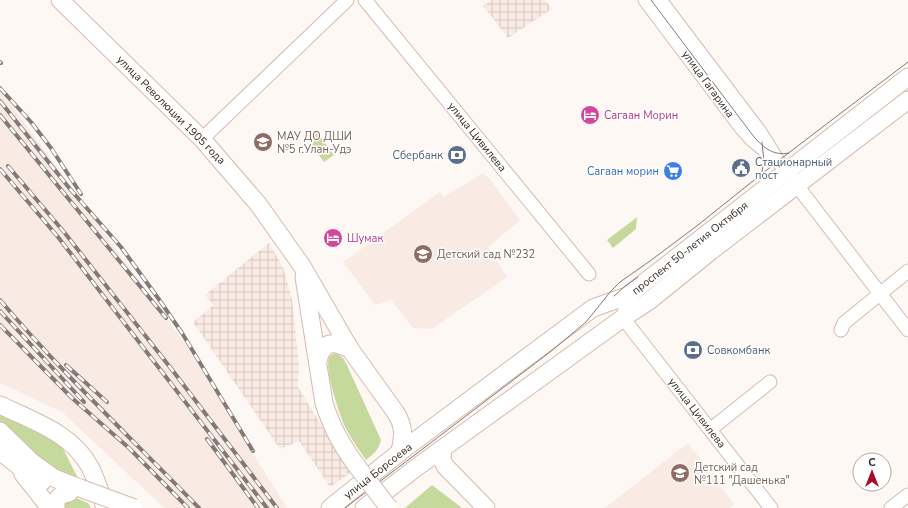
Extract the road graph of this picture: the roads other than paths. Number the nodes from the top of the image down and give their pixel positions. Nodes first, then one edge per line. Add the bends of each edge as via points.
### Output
1 (60, 0) edge
2 (347, 0) edge
3 (364, 0) edge
4 (645, 0) edge
5 (660, 0) edge
6 (908, 77) edge
7 (908, 100) edge
8 (202, 139) junction
9 (787, 173) junction
10 (302, 266) junction
11 (908, 271) edge
12 (589, 274) dead end
13 (880, 293) junction
14 (627, 296) junction
15 (623, 318) junction
16 (841, 330) dead end
17 (908, 330) edge
18 (350, 349) junction
19 (318, 360) junction
20 (770, 382) dead end
21 (0, 405) edge
22 (711, 429) junction
23 (0, 431) edge
24 (426, 434) joint
25 (443, 449) junction
26 (400, 452) junction
27 (4, 455) edge
28 (445, 466) junction
29 (417, 467) junction
30 (75, 492) junction
31 (908, 495) edge
32 (50, 508) edge
33 (56, 508) edge
34 (105, 508) edge
35 (110, 508) edge
36 (134, 508) edge
37 (330, 508) edge
38 (364, 508) edge
39 (389, 508) edge
40 (486, 508) edge
41 (771, 508) edge
42 (891, 508) edge

1 - 8 main road, улица Революции 1905 года
2 - 8 street
3 - 12 street, улица Цивилева
4 - 9 street, улица Гагарина via 742,129
5 - 9 street, улица Гагарина via 760,132
6 - 9 main road, проспект 50-летия Октября
7 - 9 main road, проспект 50-летия Октября
8 - 10 main road, улица Революции 1905 года via 258,204
9 - 13 street, улица Гагарина
9 - 14 main road, проспект 50-летия Октября
9 - 15 main road, проспект 50-летия Октября via 649,301
10 - 18 main road, улица Революции 1905 года
10 - 19 main road, улица Революции 1905 года
11 - 13 street
13 - 16 street via 844,323
13 - 17 street, улица Гагарина
14 - 15 street
14 - 24 main road, проспект 50-летия Октября via 593,308
15 - 22 street, улица Цивилева
15 - 25 main road, проспект 50-летия Октября
18 - 19 main road via 340,344 326,346
18 - 26 main road, улица Революции 1905 года via 401,422 403,438
19 - 39 main road, улица Революции 1905 года, bridge via 324,403 339,441
20 - 22 street
21 - 34 main road via 49,429 75,446 90,467
22 - 41 street, улица Цивилева
23 - 30 main road via 33,462
24 - 26 main road, улица Борсоева
25 - 28 main road via 442,459
25 - 29 main road, проспект 50-летия Октября
26 - 37 main road, улица Борсоева
27 - 30 main road via 49,485
27 - 32 main road via 30,481
28 - 29 main road via 431,464
28 - 40 main road
29 - 38 main road, проспект 50-летия Октября
30 - 33 main road via 58,497 55,502
30 - 35 main road
30 - 36 main road, bridge
31 - 42 street

